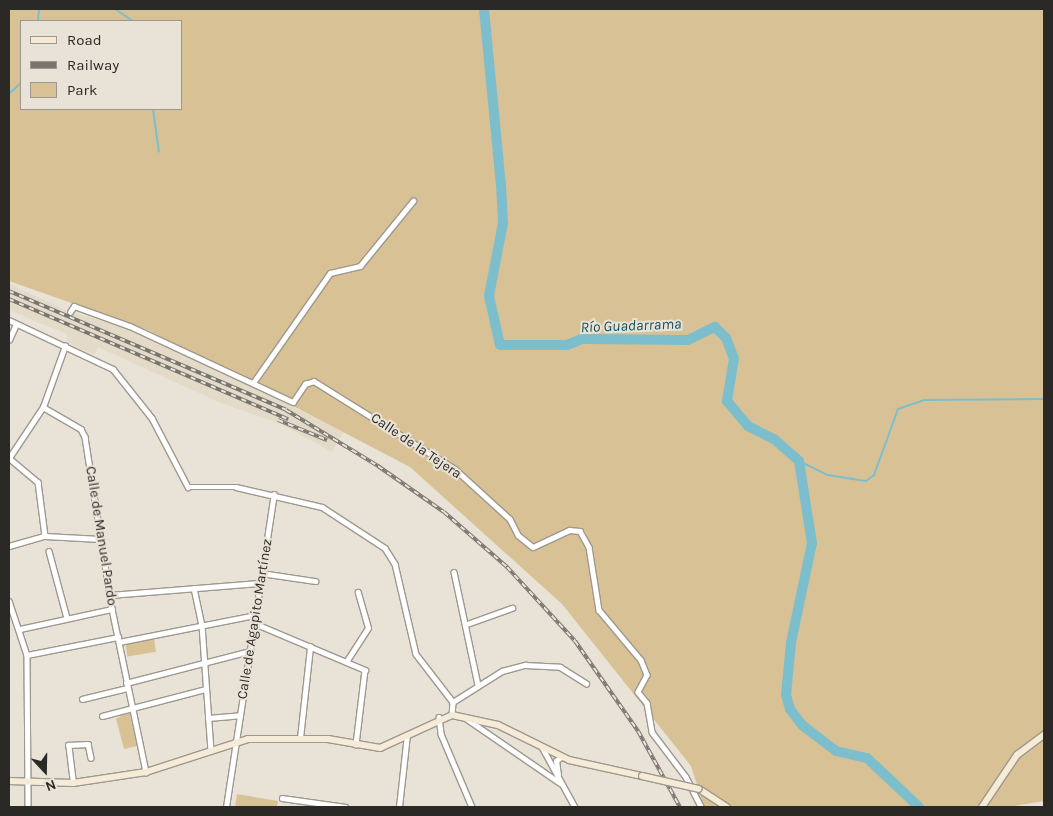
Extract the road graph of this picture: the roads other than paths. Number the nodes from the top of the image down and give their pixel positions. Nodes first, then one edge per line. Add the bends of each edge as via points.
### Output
1 (413, 201) dead end
2 (70, 312) dead end
3 (9, 320) edge
4 (16, 324) junction
5 (9, 340) edge
6 (65, 346) junction
7 (253, 383) junction
8 (43, 407) junction
9 (9, 458) edge
10 (274, 496) junction
11 (45, 536) junction
12 (100, 539) junction
13 (9, 546) edge
14 (49, 551) dead end
15 (454, 572) dead end
16 (261, 573) junction
17 (315, 581) dead end
18 (259, 583) junction
19 (194, 588) junction
20 (358, 592) dead end
21 (110, 595) junction
22 (9, 601) edge
23 (512, 608) dead end
24 (112, 609) junction
25 (255, 615) junction
26 (67, 618) junction
27 (254, 623) junction
28 (467, 624) junction
29 (202, 625) junction
30 (20, 629) junction
31 (119, 639) junction
32 (310, 647) junction
33 (250, 651) junction
34 (27, 655) junction
35 (346, 662) junction
36 (205, 663) junction
37 (586, 683) dead end
38 (478, 685) junction
39 (127, 686) junction
40 (206, 689) junction
41 (82, 699) dead end
42 (452, 702) junction
43 (132, 710) junction
44 (240, 714) junction
45 (452, 714) junction
46 (102, 716) dead end
47 (464, 716) junction
48 (439, 717) junction
49 (208, 718) junction
50 (407, 735) junction
51 (1044, 735) edge
52 (300, 738) junction
53 (235, 743) junction
54 (356, 744) junction
55 (542, 747) junction
56 (210, 751) junction
57 (561, 757) junction
58 (92, 758) dead end
59 (146, 772) junction
60 (9, 781) edge
61 (27, 783) junction
62 (73, 783) junction
63 (560, 784) junction
64 (282, 798) dead end
65 (28, 807) edge
66 (226, 807) edge
67 (344, 807) edge
68 (399, 807) edge
69 (472, 807) edge
70 (575, 807) edge
71 (701, 807) edge
72 (728, 807) edge
73 (982, 807) edge

1 - 7 street via 360,266 330,272
2 - 7 street, Calle de la Tejera via 74,306 130,326
3 - 4 street
4 - 5 street
4 - 6 street
6 - 8 street
6 - 10 street via 120,377 152,418 188,487 236,487
7 - 71 street, Calle de la Tejera via 293,402 305,384 314,381 455,469 510,519 518,535 533,547 569,530 580,531 589,547 599,610 641,660 647,675 638,692 647,703 652,732
8 - 9 street
8 - 12 street, Calle de Manuel Pardo via 84,432
9 - 11 street via 38,482
10 - 16 street, Calle de Agapito Martínez
10 - 42 street via 322,507 350,521 391,556 416,654
11 - 12 street
11 - 13 street
12 - 21 street, Calle de Manuel Pardo
14 - 26 street
15 - 28 street
16 - 17 street
16 - 18 street, Calle de Agapito Martínez
18 - 19 street
18 - 25 street, Calle de Agapito Martínez
19 - 21 street
19 - 29 street
20 - 35 street via 368,628
21 - 24 street, Calle de Manuel Pardo
22 - 30 street
23 - 28 street
24 - 26 street
24 - 31 street, Calle de Manuel Pardo
25 - 27 street, Calle de Agapito Martínez
25 - 29 street
26 - 30 street
27 - 32 street
27 - 33 street, Calle de Agapito Martínez
28 - 38 street via 466,640
29 - 31 street
29 - 36 street
30 - 34 street
31 - 34 street
31 - 39 street, Calle de Manuel Pardo
32 - 35 street
32 - 52 street
33 - 36 street
33 - 44 street, Calle de Agapito Martínez
34 - 61 street
35 - 54 street via 365,670
36 - 39 street
36 - 40 street
37 - 38 street via 560,667 525,665
38 - 42 street
39 - 41 street
39 - 43 street, Calle de Manuel Pardo
40 - 43 street
40 - 49 street
42 - 45 street
43 - 46 street
43 - 59 street, Calle de Manuel Pardo
44 - 49 street
44 - 53 street, Calle de Agapito Martínez
45 - 47 main road
45 - 48 main road
47 - 55 main road via 498,725
47 - 63 street
48 - 50 main road
48 - 69 street via 441,734
49 - 56 street
50 - 54 main road via 386,746
50 - 68 street
51 - 73 main road via 1022,750
52 - 53 main road
52 - 54 main road
53 - 56 main road
53 - 66 street, Calle de Agapito Martínez
55 - 57 main road
55 - 63 street
56 - 59 main road
57 - 63 street via 556,761
57 - 72 main road, bridge via 699,789
58 - 62 street via 88,744 68,745
59 - 62 main road
60 - 61 main road
61 - 62 main road
61 - 65 street
63 - 70 street
64 - 67 street

